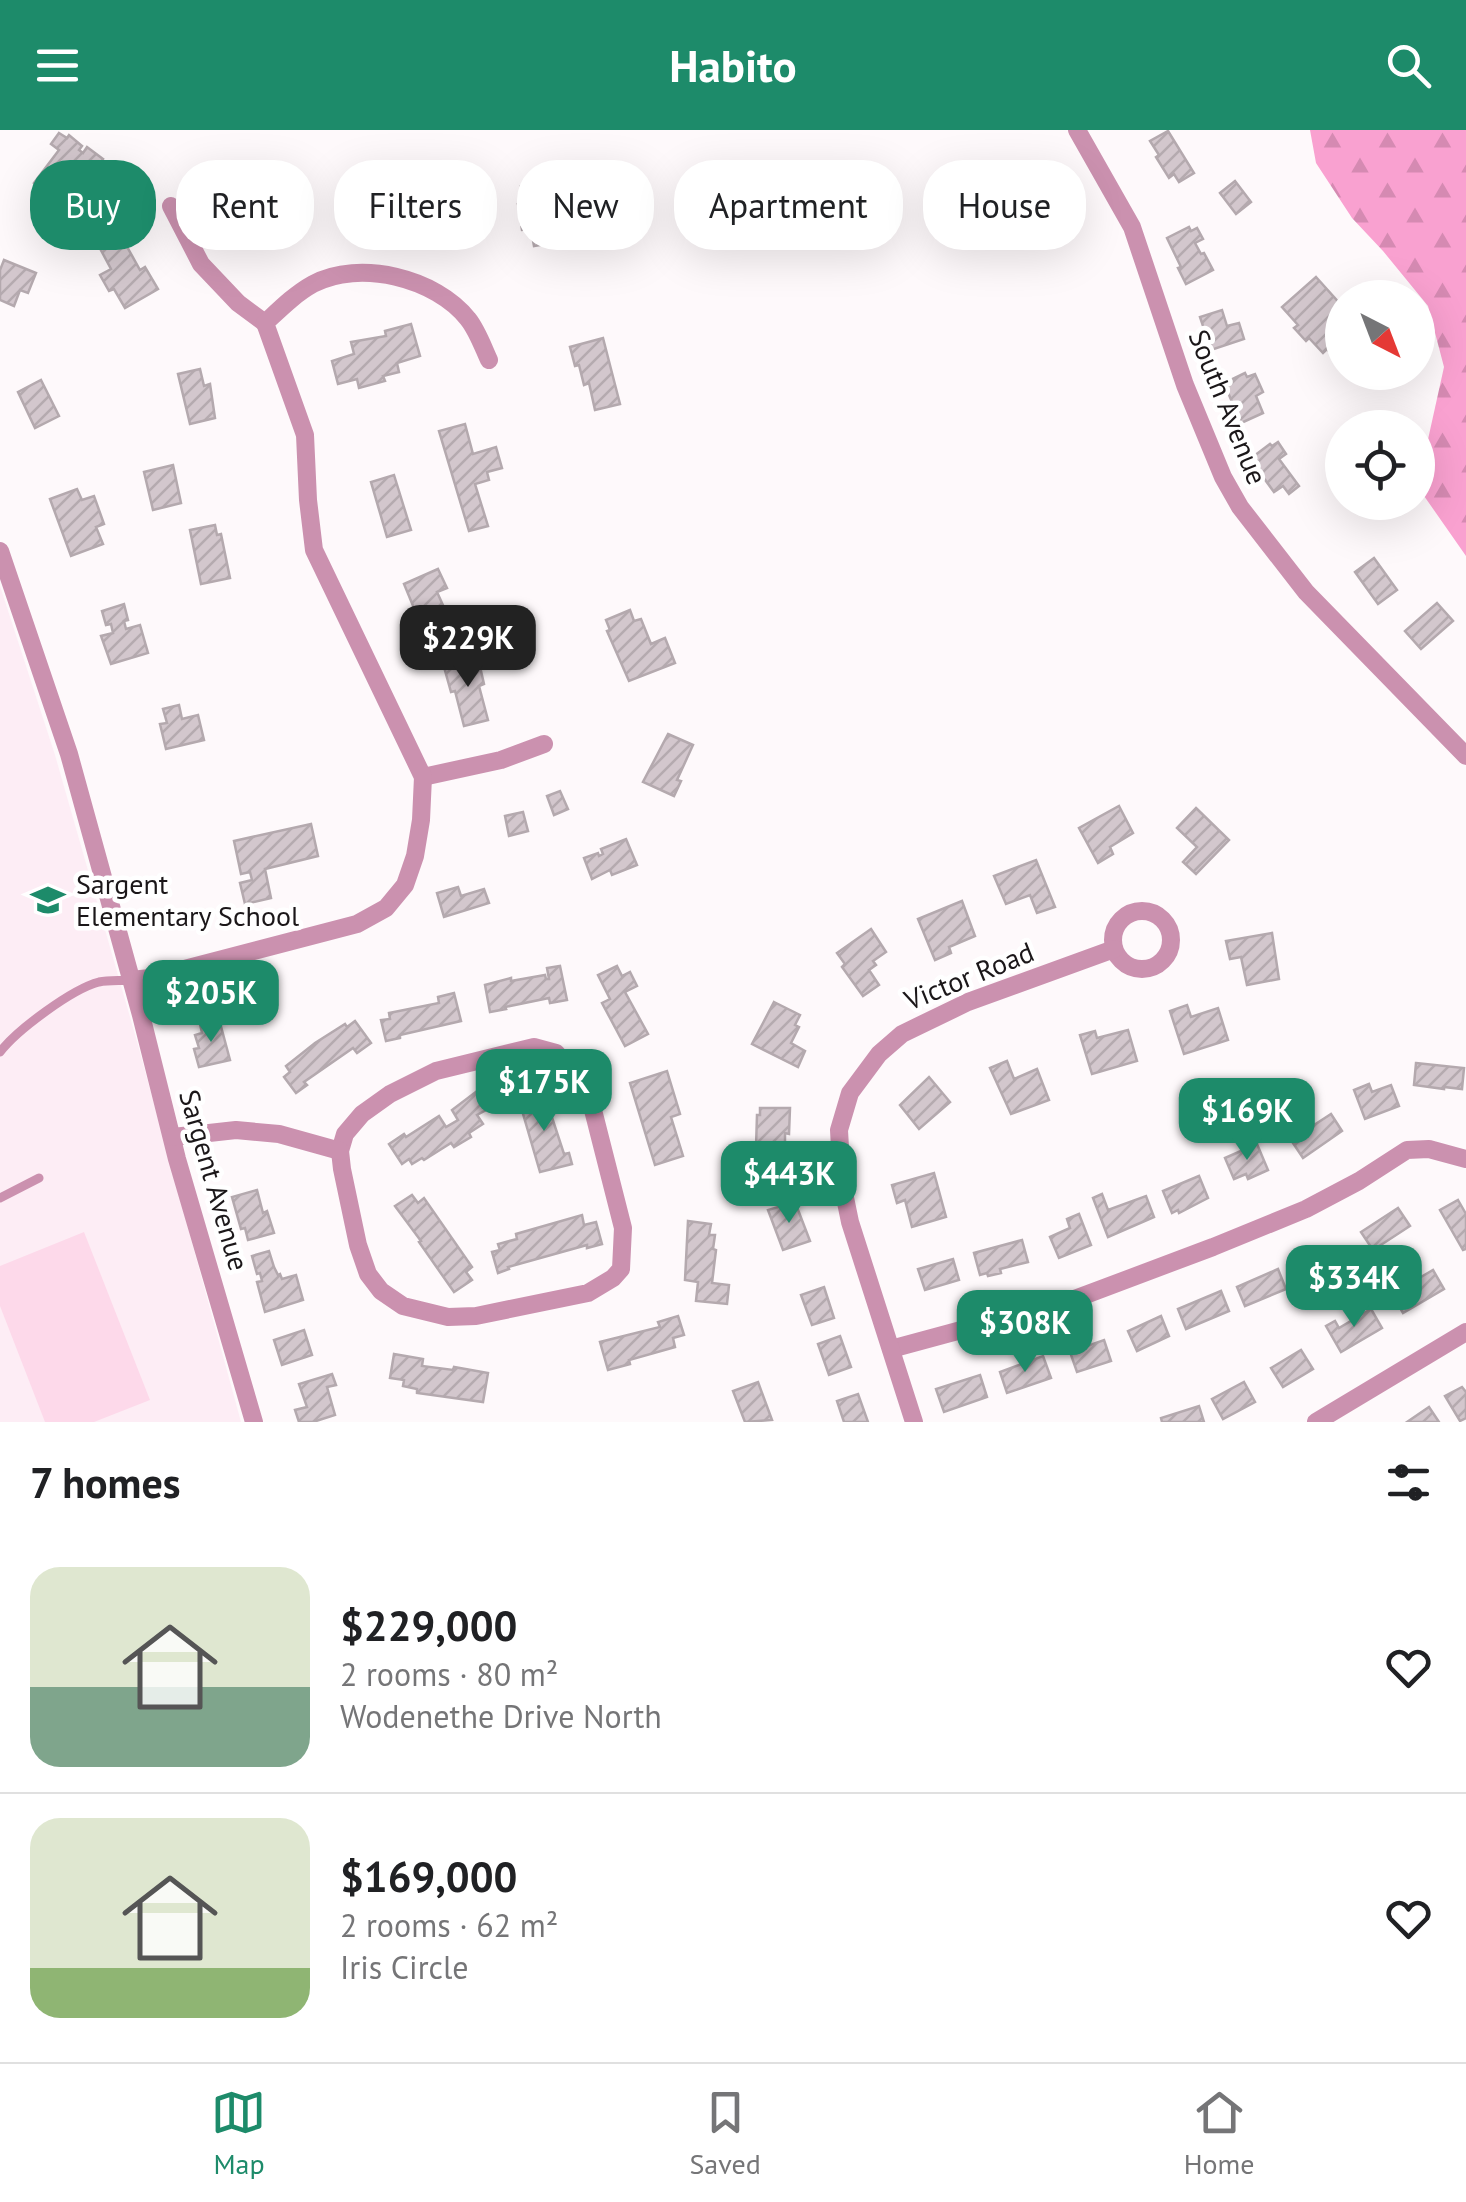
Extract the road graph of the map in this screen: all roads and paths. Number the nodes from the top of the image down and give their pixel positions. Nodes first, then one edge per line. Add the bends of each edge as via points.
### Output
1 (1076, 130) edge
2 (170, 206) dead end
3 (265, 324) junction
4 (490, 360) dead end
5 (0, 551) edge
6 (544, 744) dead end
7 (1466, 756) edge
8 (423, 777) junction
9 (1114, 949) dead end
10 (131, 980) junction
11 (0, 1052) edge
12 (173, 1137) junction
13 (340, 1151) junction
14 (1466, 1159) edge
15 (39, 1178) dead end
16 (0, 1198) edge
17 (1466, 1332) edge
18 (891, 1349) junction
19 (254, 1422) edge
20 (914, 1422) edge
21 (1316, 1422) edge

1 - 7 street, South Avenue via 1132,227 1185,385 1240,507 1306,592
2 - 3 street via 202,264
3 - 4 street via 315,282 370,272 446,298 469,320
3 - 8 street via 305,435 314,550
5 - 10 street, Sargent Avenue via 69,754
6 - 8 street
8 - 10 street via 415,856 386,908 357,924
9 - 18 street, Victor Road via 968,1002 902,1034 850,1093 839,1130 842,1183
10 - 11 lane via 97,983 52,1007
10 - 12 street, Sargent Avenue
12 - 13 street via 236,1130
12 - 19 street, Sargent Avenue
13 - 13 street via 368,1274 404,1306 476,1316 588,1293 620,1269 623,1228 594,1110 556,1053 534,1047 436,1071 362,1114
14 - 18 street via 1407,1150 1306,1209 1213,1247 1072,1300
15 - 16 lane
17 - 21 street
18 - 20 street, Victor Road

